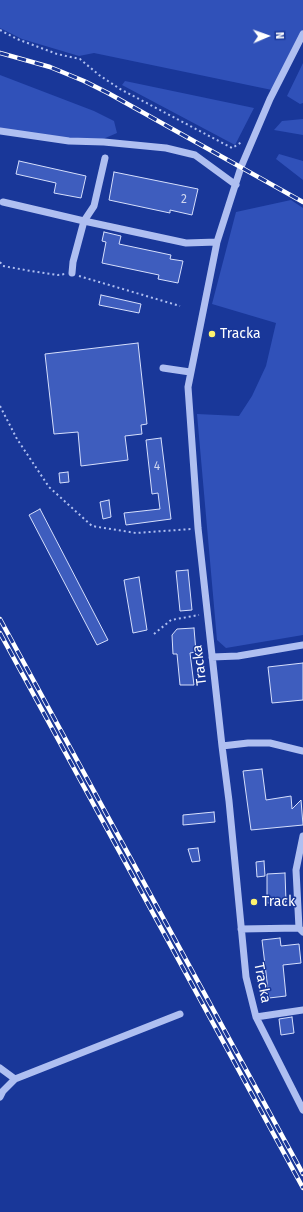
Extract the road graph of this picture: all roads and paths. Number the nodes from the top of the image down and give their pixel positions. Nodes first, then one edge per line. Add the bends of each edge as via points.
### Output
1 (0, 30) edge
2 (303, 34) edge
3 (0, 131) edge
4 (256, 132) junction
5 (104, 158) dead end
6 (236, 185) junction
7 (3, 202) dead end
8 (84, 221) junction
9 (217, 242) junction
10 (0, 262) edge
11 (72, 273) junction
12 (180, 306) dead end
13 (163, 368) dead end
14 (190, 372) junction
15 (0, 406) edge
16 (198, 528) junction
17 (207, 614) junction
18 (154, 634) dead end
19 (303, 645) edge
20 (212, 657) junction
21 (222, 746) junction
22 (303, 751) edge
23 (303, 836) edge
24 (301, 857) edge
25 (241, 930) junction
26 (301, 930) edge
27 (303, 1010) edge
28 (180, 1014) dead end
29 (256, 1017) junction
30 (0, 1068) edge
31 (15, 1079) junction
32 (0, 1097) edge
33 (303, 1110) edge

1 - 4 path via 58,54 80,59 120,89 232,148
2 - 4 street, Tracka
3 - 6 street via 69,141 166,148 195,155
4 - 6 street, Tracka
5 - 8 street via 94,206
6 - 9 street, Tracka
7 - 8 street
8 - 9 street via 186,243
8 - 11 street
9 - 14 street, Tracka
10 - 11 path via 3,266 31,271 58,275
11 - 12 path
13 - 14 street
14 - 16 street, Tracka via 188,387
15 - 16 path via 16,438 49,487 92,526 136,533
16 - 17 street, Tracka
17 - 18 path via 171,620
17 - 20 street, Tracka
19 - 20 street via 238,656
20 - 21 street, Tracka
21 - 22 street via 270,743
21 - 25 street, Tracka
23 - 24 street
24 - 26 street via 296,870
25 - 26 street
25 - 29 street, Tracka via 246,977
27 - 29 street
28 - 31 street
29 - 33 street, Tracka
30 - 31 street
31 - 32 street via 3,1090

